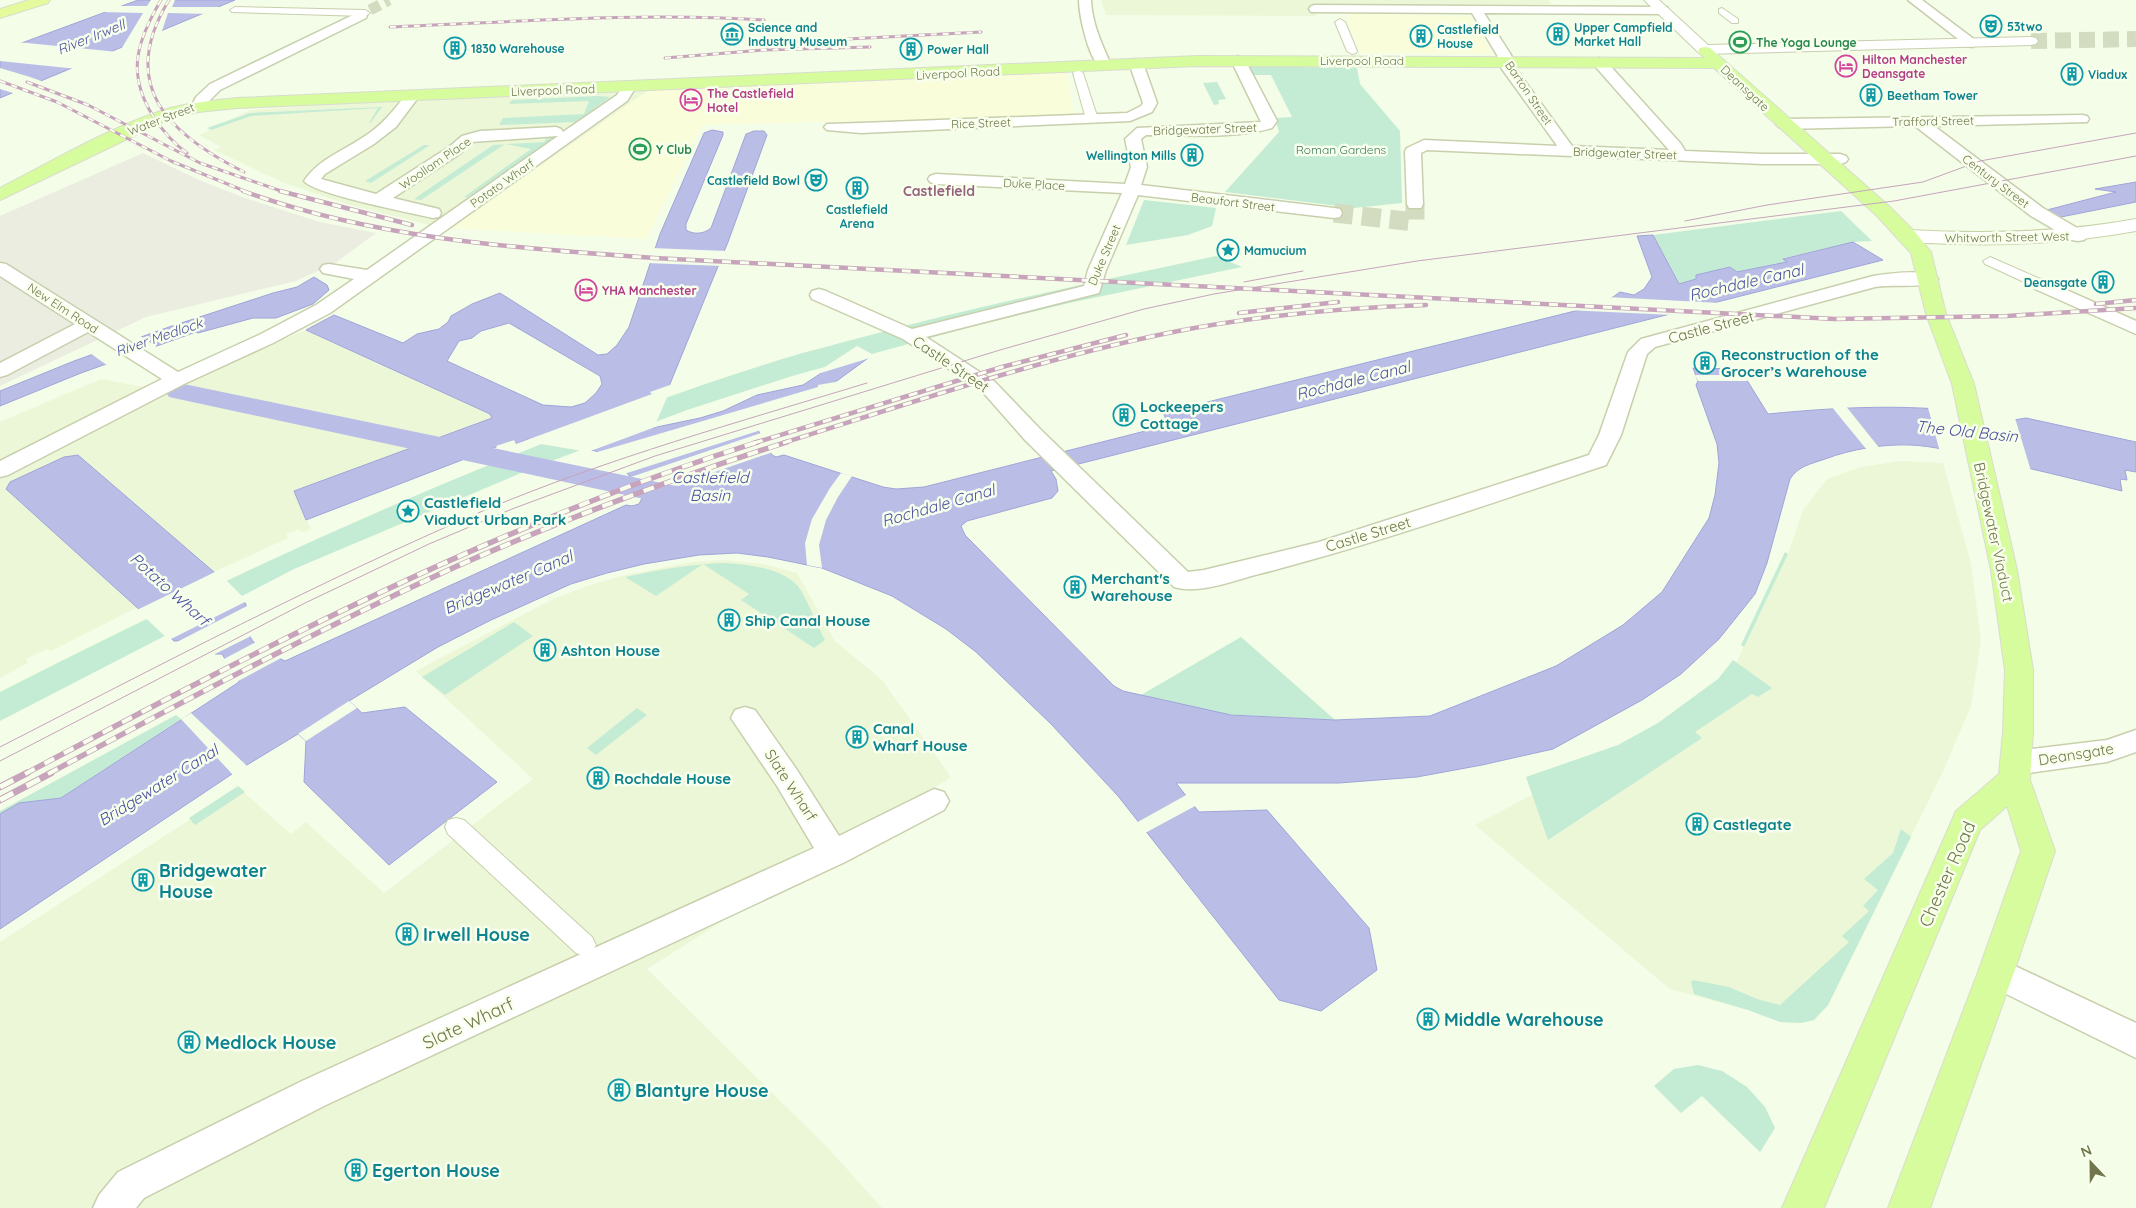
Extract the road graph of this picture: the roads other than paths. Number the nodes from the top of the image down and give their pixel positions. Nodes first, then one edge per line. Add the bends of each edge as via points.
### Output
1 (8, 0) edge
2 (43, 0) edge
3 (1085, 0) edge
4 (1560, 0) edge
5 (1651, 0) edge
6 (1914, 0) edge
7 (0, 3) edge
8 (1315, 9) dead end
9 (235, 10) dead end
10 (1476, 10) junction
11 (1570, 10) junction
12 (1662, 10) junction
13 (1722, 11) dead end
14 (365, 13) joint
15 (0, 14) edge
16 (1735, 21) dead end
17 (1340, 22) dead end
18 (2031, 41) tunnel mouth
19 (1972, 43) junction
20 (1704, 50) junction
21 (1352, 51) dead end
22 (1238, 60) junction
23 (1506, 61) junction
24 (1598, 62) junction
25 (1136, 63) junction
26 (1718, 63) junction
27 (1104, 65) junction
28 (1078, 73) dead end
29 (629, 87) junction
30 (413, 95) junction
31 (198, 107) junction
32 (1130, 117) junction
33 (2082, 118) dead end
34 (1092, 119) junction
35 (1918, 121) junction
36 (1784, 124) junction
37 (832, 127) dead end
38 (556, 132) dead end
39 (1142, 132) junction
40 (1566, 151) junction
41 (1679, 155) junction
42 (1832, 159) junction
43 (936, 179) dead end
44 (1132, 189) junction
45 (0, 195) edge
46 (378, 200) junction
47 (1416, 204) tunnel mouth
48 (433, 213) dead end
49 (1334, 213) tunnel mouth
50 (2136, 225) edge
51 (1908, 236) junction
52 (2078, 236) junction
53 (1995, 263) dead end
54 (0, 268) edge
55 (329, 270) dead end
56 (371, 276) junction
57 (1929, 279) junction
58 (2042, 285) joint
59 (819, 295) dead end
60 (87, 325) junction
61 (2136, 328) edge
62 (910, 335) junction
63 (0, 371) edge
64 (177, 380) junction
65 (0, 470) edge
66 (745, 718) dead end
67 (2136, 741) edge
68 (2015, 771) junction
69 (934, 801) dead end
70 (456, 827) dead end
71 (834, 853) junction
72 (584, 945) dead end
73 (1996, 972) junction
74 (2136, 1041) edge
75 (112, 1208) edge
76 (1803, 1208) edge
77 (1909, 1208) edge

1 - 7 highway
2 - 15 highway
3 - 27 street via 1090,32
4 - 11 street
5 - 12 street, Deansgate
6 - 19 street
8 - 10 street
9 - 14 street
10 - 11 street
10 - 23 street, Barton Street
11 - 12 street
12 - 20 street, Deansgate
13 - 16 street
14 - 31 street, Water Street via 215,87 200,100
17 - 21 street
18 - 19 street
19 - 20 street
20 - 26 main road, Deansgate
22 - 23 main road, Liverpool Road
22 - 25 main road, Liverpool Road
22 - 39 street, Bridgewater Street via 1269,121 1267,125
23 - 24 main road, Liverpool Road
23 - 40 street, Barton Street
24 - 26 main road, Liverpool Road
24 - 41 street
25 - 27 main road, Liverpool Road
25 - 32 street via 1150,103 1147,109
26 - 36 main road, Deansgate
27 - 29 main road, Liverpool Road
28 - 34 street
29 - 30 main road, Liverpool Road
29 - 56 street, Potato Wharf via 622,98
30 - 31 main road, Liverpool Road
30 - 46 street, Woollam Place via 398,118 384,130 312,178 315,184
31 - 45 main road, Water Street via 144,123
32 - 34 street, Rice Street
32 - 39 street
33 - 35 street, Trafford Street
34 - 37 street, Rice Street
35 - 36 street, Trafford Street
35 - 52 street, Century Street via 2037,212
36 - 42 main road, Deansgate
38 - 46 street, Woollam Place via 467,139 453,152
39 - 44 street, Duke Street via 1133,139 1139,167
40 - 41 street, Bridgewater Street
40 - 47 street, Bridgewater Street via 1419,146 1413,151
41 - 42 street, Bridgewater Street
42 - 51 main road, Deansgate
43 - 44 street, Duke Place
44 - 49 street, Beaufort Street
44 - 62 street, Duke Street via 1092,289
46 - 48 street, Woollam Place
50 - 52 street, Whitworth Street West
51 - 52 street, Whitworth Street West via 1986,239
51 - 57 main road, Bridgewater Viaduct via 1921,252
53 - 58 street
54 - 60 street, New Elm Road
55 - 56 street
56 - 64 street, Potato Wharf via 323,309
57 - 62 street, Castle Street via 1873,282 1648,343 1638,352 1610,435 1598,460 1323,548 1204,579 1183,581 1032,434 988,386
57 - 68 main road, Bridgewater Viaduct via 1936,314 1962,384 2004,570 2019,670
58 - 61 street
59 - 62 street, Castle Street
60 - 63 street
60 - 64 street, New Elm Road
64 - 65 street, Potato Wharf
66 - 71 street, Slate Wharf
67 - 68 street, Deansgate
68 - 73 main road via 2038,851
68 - 76 main road, Chester Road via 1967,821
69 - 71 street, Slate Wharf
70 - 72 street
71 - 75 street, Slate Wharf via 314,1093 131,1185
73 - 74 street
73 - 77 main road

